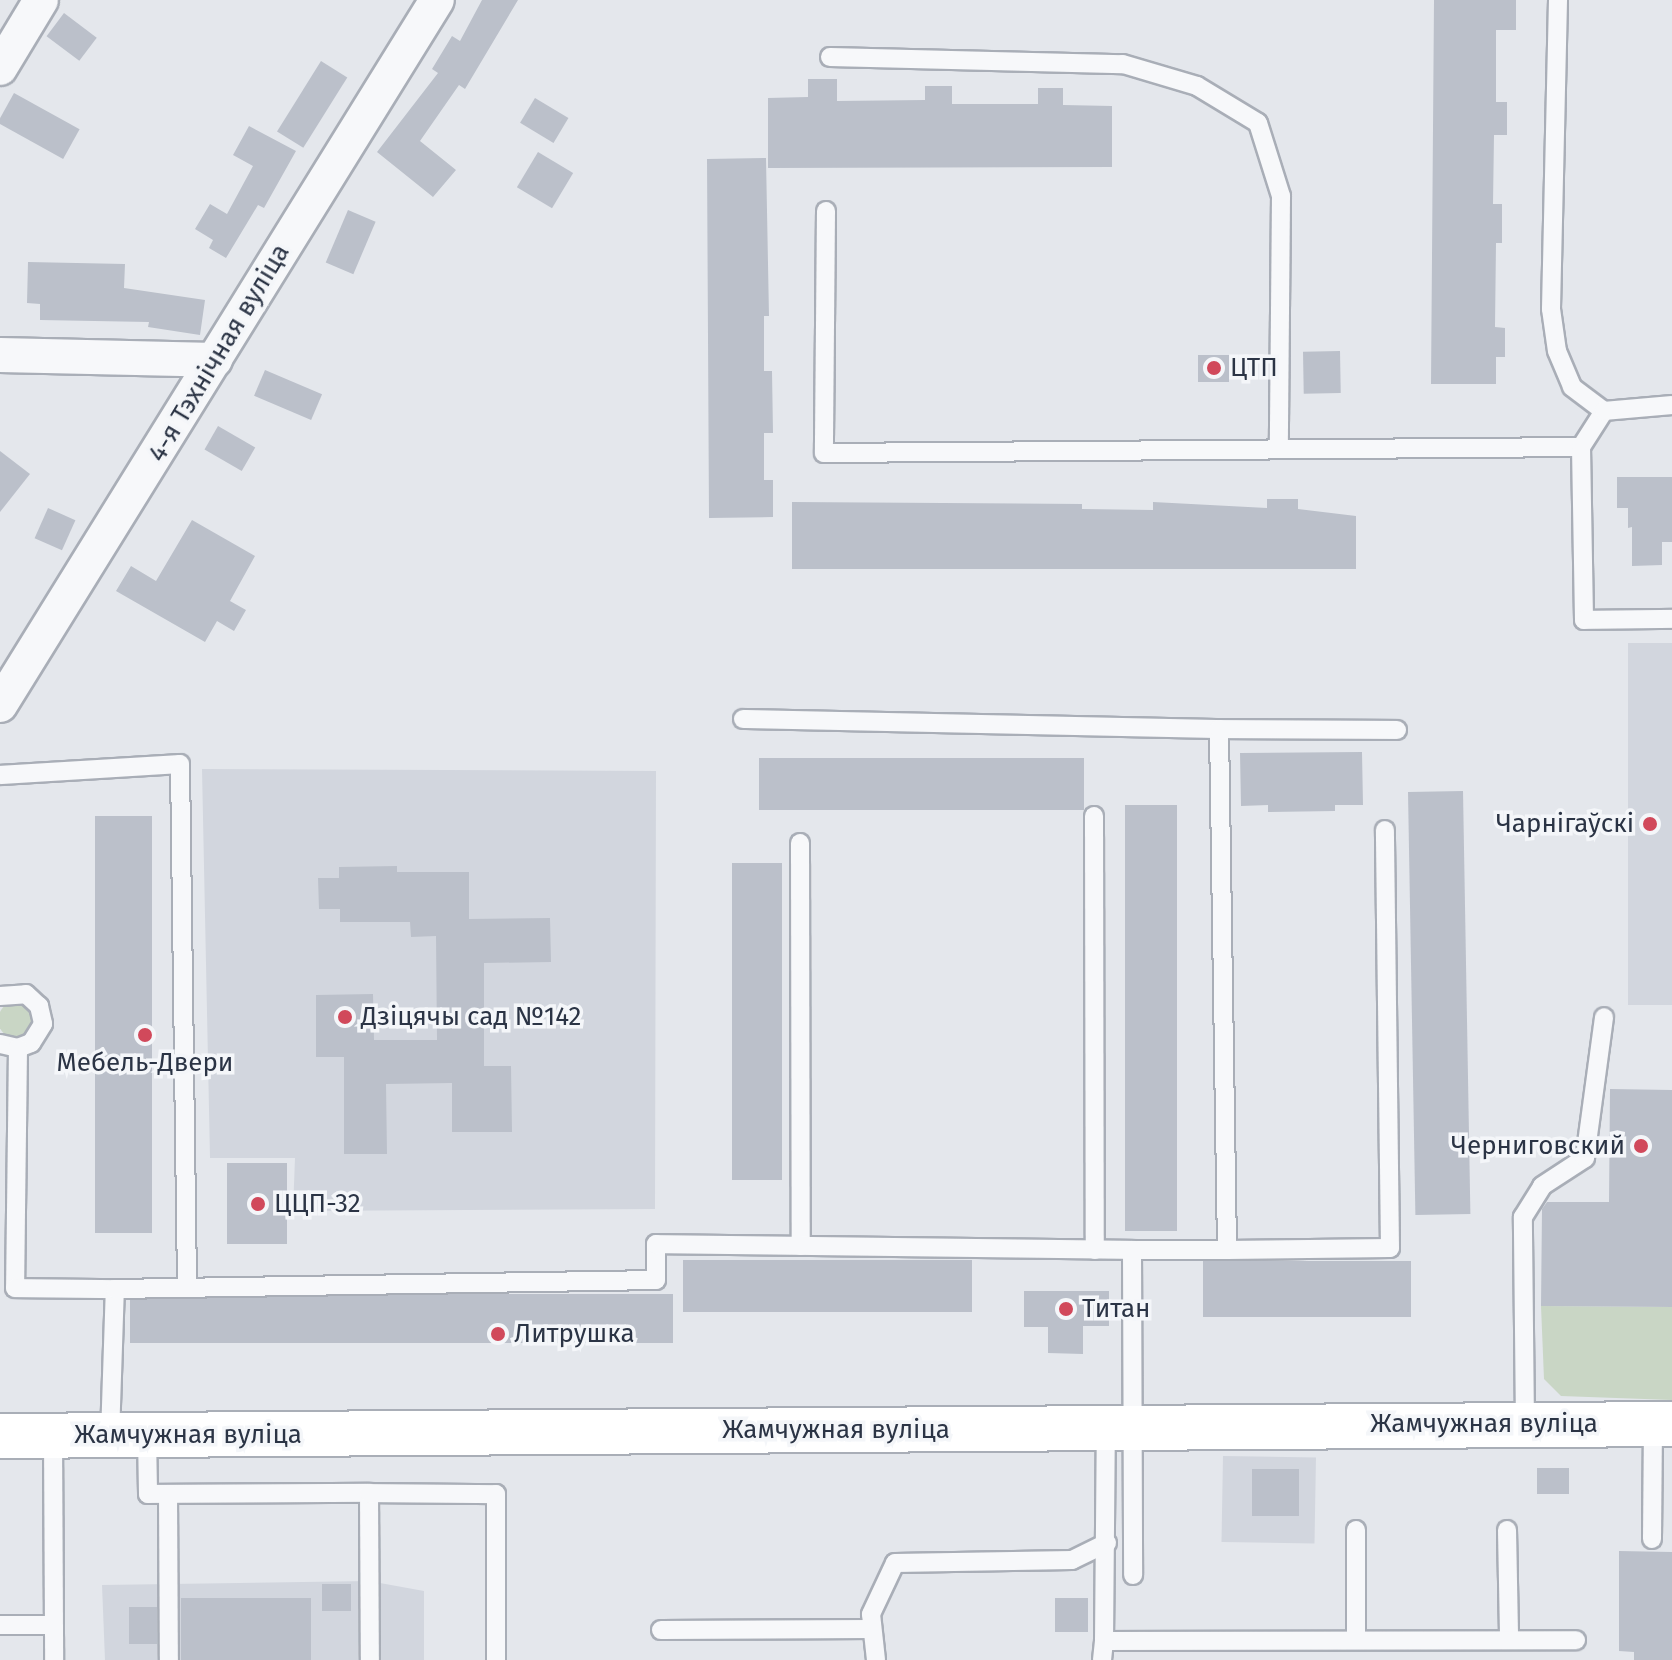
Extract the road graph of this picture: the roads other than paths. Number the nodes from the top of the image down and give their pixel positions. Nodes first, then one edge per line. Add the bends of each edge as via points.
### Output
1 (41, 0) edge
2 (437, 0) edge
3 (1558, 0) edge
4 (830, 57) dead end
5 (0, 68) edge
6 (826, 211) dead end
7 (0, 355) edge
8 (215, 360) junction
9 (1672, 405) edge
10 (1604, 411) junction
11 (1581, 447) junction
12 (1279, 448) junction
13 (1672, 619) edge
14 (0, 705) edge
15 (743, 719) dead end
16 (1219, 729) junction
17 (1397, 730) dead end
18 (0, 775) edge
19 (1094, 816) dead end
20 (1385, 830) dead end
21 (800, 843) dead end
22 (0, 996) edge
23 (1604, 1017) dead end
24 (9, 1046) edge
25 (801, 1246) junction
26 (1095, 1250) junction
27 (1132, 1250) junction
28 (1227, 1250) junction
29 (187, 1285) junction
30 (115, 1289) junction
31 (1525, 1424) junction
32 (1663, 1424) edge
33 (1120, 1427) junction
34 (129, 1435) junction
35 (0, 1436) edge
36 (53, 1436) junction
37 (369, 1493) junction
38 (168, 1494) junction
39 (1356, 1530) dead end
40 (1507, 1530) dead end
41 (1652, 1539) dead end
42 (1107, 1543) junction
43 (1133, 1575) dead end
44 (0, 1625) edge
45 (53, 1625) junction
46 (872, 1629) junction
47 (661, 1630) dead end
48 (1356, 1639) junction
49 (1509, 1639) junction
50 (1576, 1640) dead end
51 (1104, 1641) junction
52 (54, 1660) edge
53 (169, 1660) edge
54 (370, 1660) edge
55 (496, 1660) edge
56 (876, 1660) edge
57 (1102, 1660) edge

1 - 5 street
2 - 8 street, 4-я Тэхнічная вуліца
3 - 10 lane via 1551,309 1557,351 1572,387
4 - 12 lane via 1123,64 1197,86 1258,123 1281,196
6 - 12 lane via 824,453
7 - 8 street
8 - 14 street, 4-я Тэхнічная вуліца
9 - 10 lane
10 - 11 lane
11 - 12 lane
11 - 13 lane via 1584,620
15 - 16 lane
16 - 17 lane
16 - 28 lane
18 - 29 lane via 180,764
19 - 26 lane
20 - 28 lane via 1390,1248
21 - 25 lane
22 - 24 lane via 26,994 43,1015 40,1032
23 - 31 lane via 1585,1158 1542,1186 1523,1217
24 - 30 lane via 15,1288
25 - 26 lane
25 - 29 lane via 656,1244 656,1280
26 - 27 lane
27 - 28 lane
27 - 33 lane
29 - 30 lane
30 - 34 lane
31 - 32 main road, Жамчужная вуліца
31 - 33 main road, Жамчужная вуліца
32 - 41 lane
33 - 34 main road, Жамчужная вуліца
33 - 42 lane
33 - 43 lane
34 - 36 main road, Жамчужная вуліца
34 - 38 lane via 148,1494
35 - 36 main road, Жамчужная вуліца
36 - 45 lane
37 - 38 lane
37 - 54 lane
37 - 55 lane via 496,1494
38 - 53 lane
39 - 48 lane
40 - 49 lane
42 - 46 lane via 1072,1560 895,1563 871,1614
42 - 51 lane
44 - 45 lane
45 - 52 lane
46 - 47 lane
46 - 56 lane
48 - 49 lane
48 - 51 lane
49 - 50 lane
51 - 57 lane

